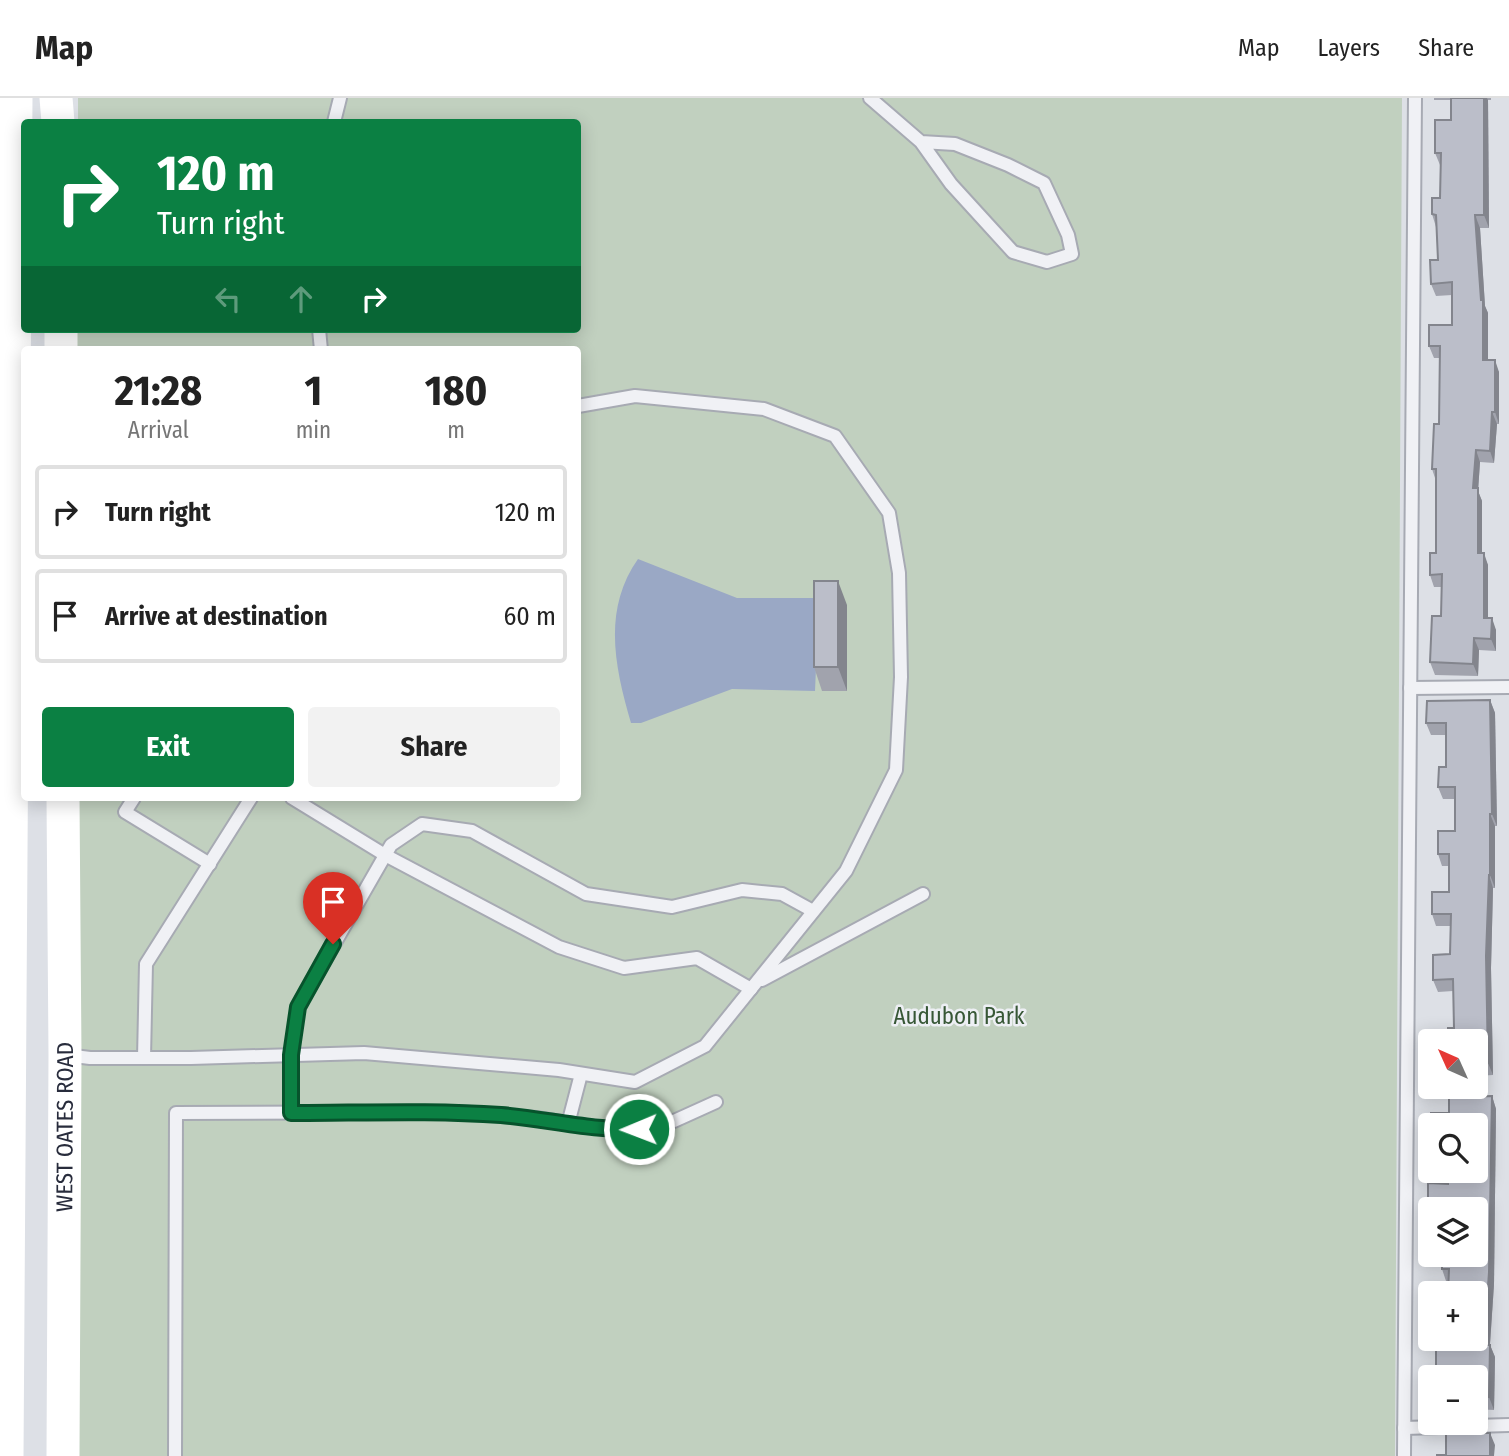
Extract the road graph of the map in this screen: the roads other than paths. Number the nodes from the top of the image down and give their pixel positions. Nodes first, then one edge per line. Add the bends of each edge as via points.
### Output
1 (16, 98) edge
2 (56, 98) edge
3 (62, 98) edge
4 (340, 98) edge
5 (870, 98) edge
6 (1415, 98) edge
7 (60, 119) edge
8 (60, 119) edge
9 (335, 119) edge
10 (921, 142) junction
11 (8, 171) edge
12 (581, 405) edge
13 (1509, 687) edge
14 (1410, 688) junction
15 (63, 801) edge
16 (132, 801) edge
17 (249, 801) edge
18 (297, 801) edge
19 (385, 855) junction
20 (210, 864) junction
21 (923, 894) dead end
22 (813, 911) junction
23 (5, 930) edge
24 (753, 986) junction
25 (4, 1054) edge
26 (65, 1055) junction
27 (291, 1055) junction
28 (144, 1058) junction
29 (581, 1074) junction
30 (716, 1102) dead end
31 (291, 1113) junction
32 (568, 1124) junction
33 (4, 1213) edge
34 (1509, 1424) edge
35 (1404, 1428) junction
36 (7, 1456) edge
37 (62, 1456) edge
38 (175, 1456) edge
39 (1404, 1456) edge

1 - 11 main road
2 - 7 main road
3 - 8 main road
4 - 9 lane
5 - 10 lane
6 - 14 lane
10 - 10 lane via 955,144 1044,183 1069,235 1072,254 1047,262 1013,252 951,184
11 - 23 main road
12 - 22 lane via 635,396 764,409 835,436 889,513 899,573 901,677 896,770 846,871
13 - 14 lane
14 - 35 lane
15 - 26 main road, WEST OATES ROAD
16 - 20 lane via 125,812
17 - 20 lane
18 - 19 lane
19 - 22 lane via 391,845 422,824 472,831 586,894 672,907 742,890 782,894
19 - 24 lane via 559,947 624,968 697,958
19 - 27 lane via 298,1007
20 - 28 lane via 146,964
21 - 24 lane
22 - 24 lane
23 - 25 main road
24 - 29 lane via 705,1046 635,1082
25 - 26 main road
25 - 33 main road
26 - 28 lane
26 - 37 main road, WEST OATES ROAD
27 - 28 lane
27 - 29 lane via 364,1053
27 - 31 lane
29 - 32 lane
30 - 32 lane via 674,1121 639,1129
31 - 32 lane via 458,1112
31 - 38 lane via 176,1113
33 - 36 main road
34 - 35 lane
35 - 39 lane

